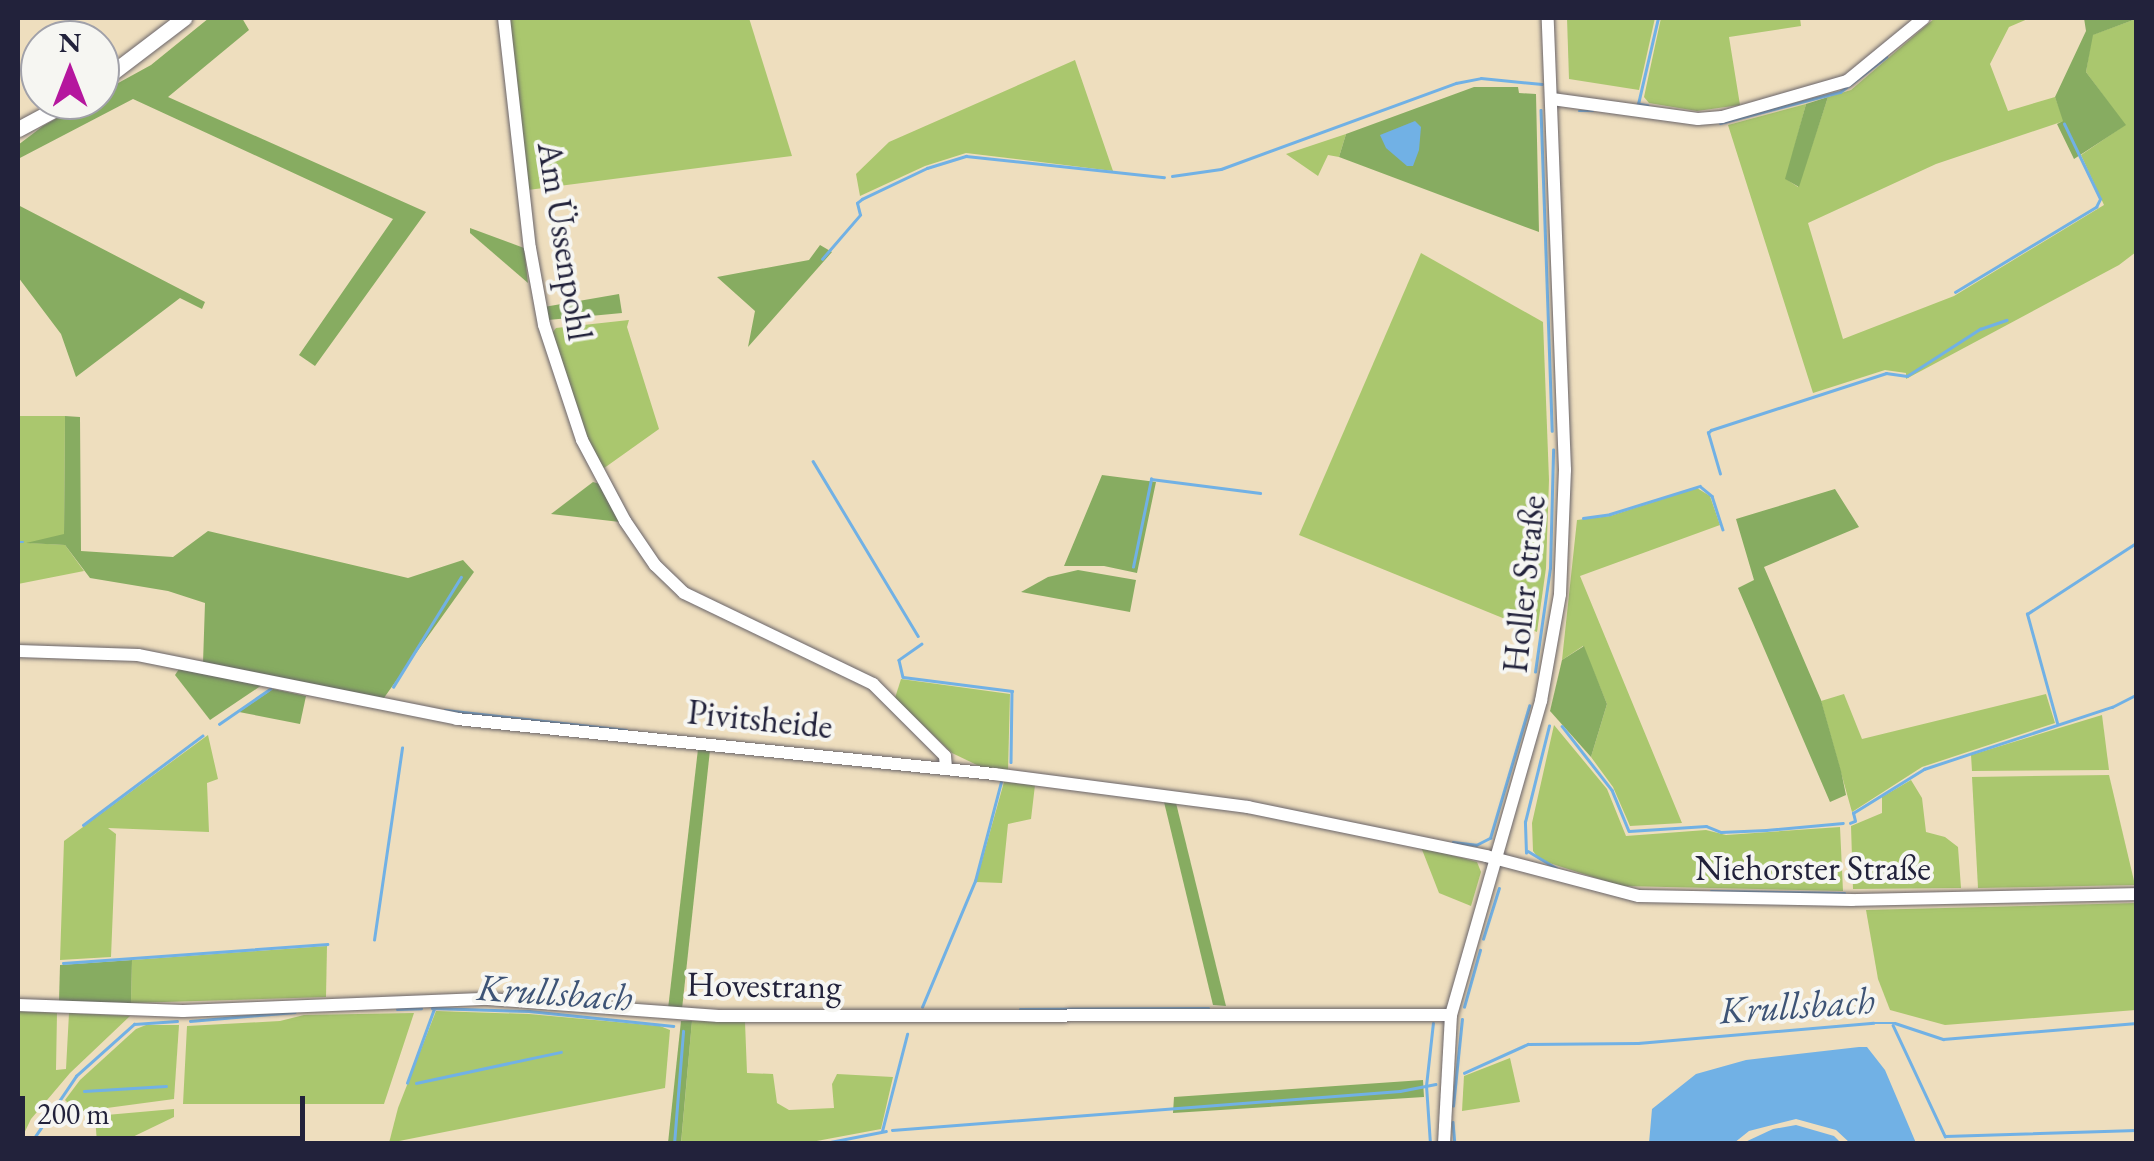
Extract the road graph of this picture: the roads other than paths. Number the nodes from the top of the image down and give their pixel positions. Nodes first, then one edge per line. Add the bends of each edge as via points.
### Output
1 (184, 18) edge
2 (504, 18) edge
3 (1548, 18) edge
4 (1924, 18) edge
5 (120, 67) edge
6 (1552, 98) junction
7 (18, 651) edge
8 (946, 768) junction
9 (1495, 858) junction
10 (2136, 894) edge
11 (18, 1004) edge
12 (1452, 1015) junction
13 (1444, 1144) edge

1 - 5 main road
2 - 8 street, Am Üssenpohl via 544,325 572,416 625,521 684,594 874,684 945,756
3 - 6 street, Holler Straße
4 - 6 street via 1848,80 1722,117 1698,120
6 - 9 street, Holler Straße via 1563,560 1541,701
7 - 8 street, Pivitsheide via 138,655 457,719
8 - 9 street, Pivitsheide via 1284,813
9 - 10 street, Niehorster Straße via 1640,896
9 - 12 street, Holler Straße
11 - 12 street, Hovestrang via 164,1011 488,999 718,1016
12 - 13 street, Holler Straße

